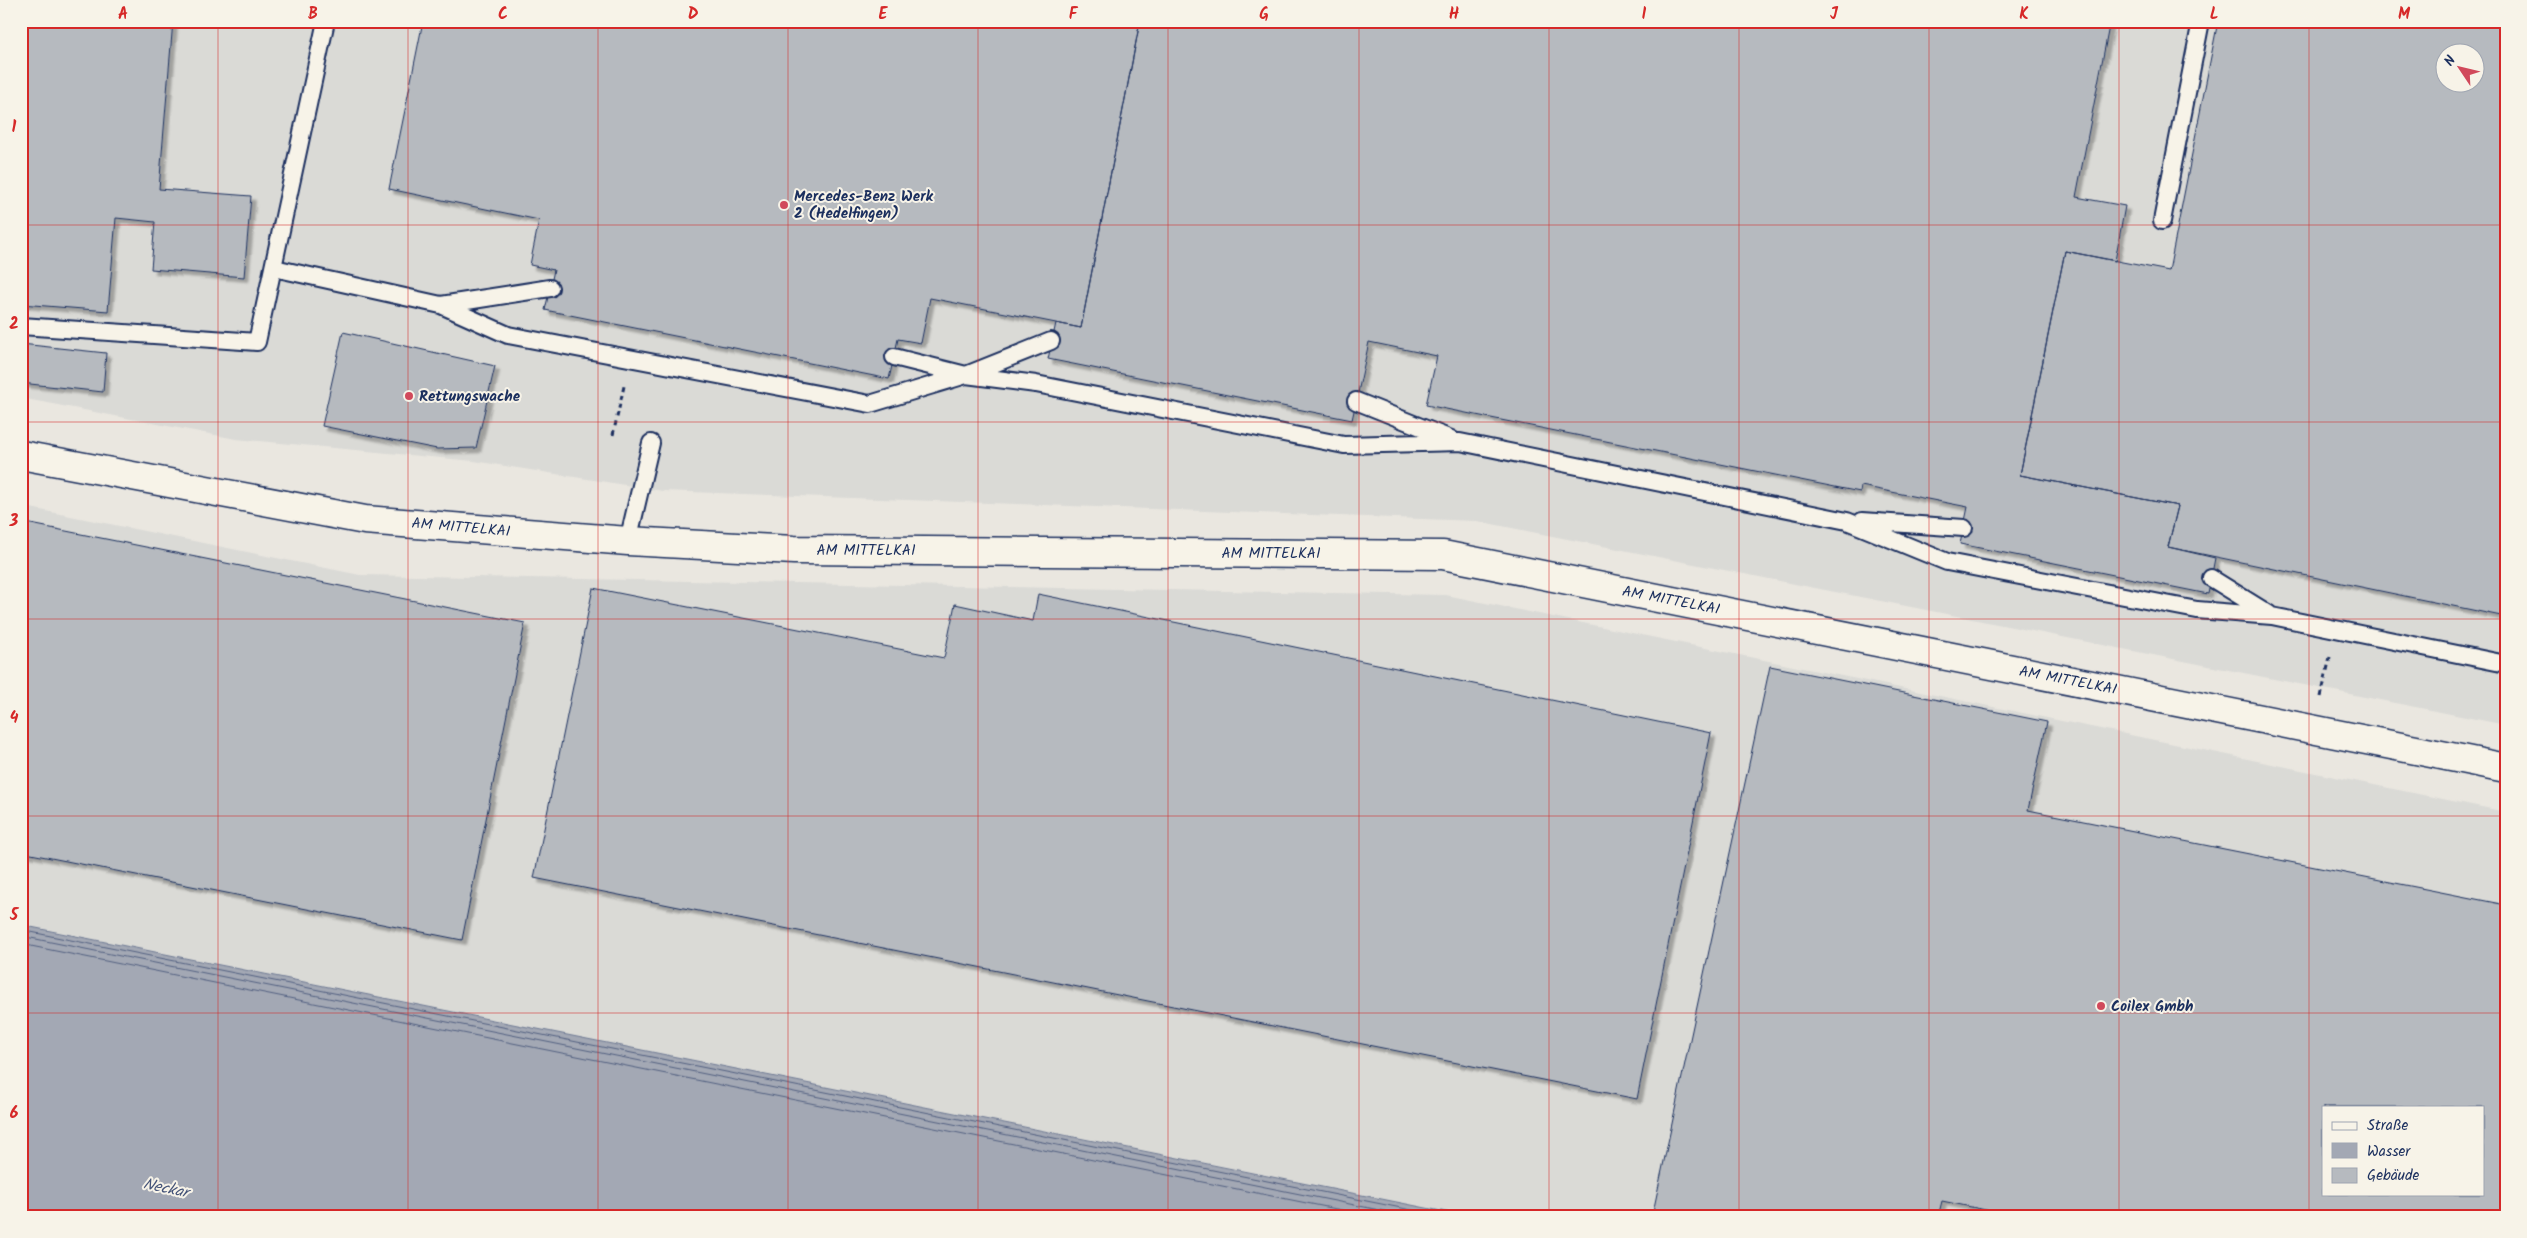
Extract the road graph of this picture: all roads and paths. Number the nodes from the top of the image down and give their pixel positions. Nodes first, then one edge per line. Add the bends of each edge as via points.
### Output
1 (326, 21) edge
2 (2201, 21) edge
3 (2162, 221) dead end
4 (274, 268) junction
5 (550, 288) dead end
6 (441, 305) junction
7 (21, 326) edge
8 (1052, 342) dead end
9 (894, 357) dead end
10 (966, 375) junction
11 (1356, 401) dead end
12 (620, 407) dead end
13 (614, 435) dead end
14 (1460, 442) junction
15 (651, 443) dead end
16 (21, 455) edge
17 (1847, 521) junction
18 (1964, 528) dead end
19 (628, 540) junction
20 (2211, 578) dead end
21 (2272, 616) junction
22 (2336, 630) junction
23 (2506, 664) edge
24 (2323, 689) dead end
25 (2506, 768) edge

1 - 4 lane
2 - 3 lane
4 - 6 lane
4 - 7 lane via 257,342
5 - 6 lane
6 - 10 lane via 508,335 870,404
8 - 10 lane
9 - 10 lane
10 - 14 lane via 1036,384 1344,445
11 - 14 lane
12 - 13 path
14 - 17 lane
15 - 19 lane
16 - 19 street, AM MITTELKAI via 365,520
17 - 18 lane
17 - 21 lane via 1947,562 2197,610
19 - 25 street, AM MITTELKAI via 794,550 1443,554
20 - 21 lane
21 - 22 lane
22 - 23 lane
22 - 24 path

